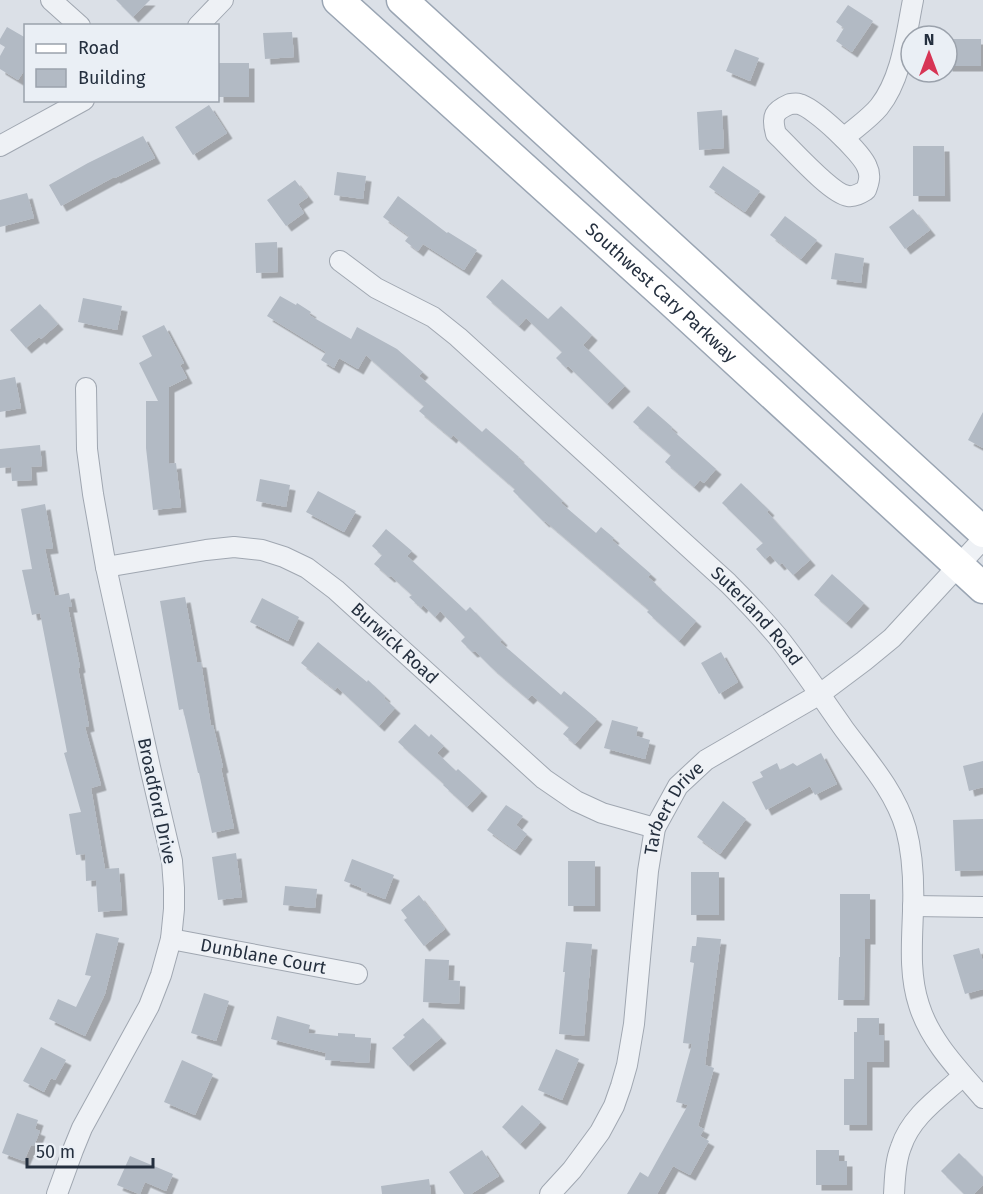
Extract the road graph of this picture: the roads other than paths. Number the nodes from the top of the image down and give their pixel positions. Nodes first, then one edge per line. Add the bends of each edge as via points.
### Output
1 (51, 0) edge
2 (223, 0) edge
3 (338, 0) edge
4 (402, 0) edge
5 (913, 0) edge
6 (78, 24) edge
7 (200, 24) edge
8 (80, 102) edge
9 (844, 138) junction
10 (0, 146) edge
11 (340, 261) dead end
12 (86, 388) dead end
13 (983, 532) edge
14 (983, 539) edge
15 (958, 566) junction
16 (106, 567) junction
17 (983, 588) edge
18 (820, 694) junction
19 (655, 828) junction
20 (914, 906) junction
21 (983, 907) edge
22 (171, 939) junction
23 (357, 974) dead end
24 (963, 1076) junction
25 (983, 1098) edge
26 (57, 1194) edge
27 (550, 1194) edge
28 (894, 1194) edge

1 - 6 street
2 - 7 street
3 - 15 main road, Southwest Cary Parkway
4 - 13 main road
5 - 9 street via 891,86 878,109
8 - 10 street
9 - 9 street via 859,154 870,179 866,190 850,197 828,184 776,134 774,116 778,109 800,104
11 - 18 street, Suterland Road via 376,288 433,317 458,337 728,583 777,636
12 - 16 street, Broadford Drive via 87,449
14 - 15 street, Tarbert Drive
15 - 17 main road, Southwest Cary Parkway
15 - 18 street, Tarbert Drive via 892,638
16 - 19 street, Burwick Road via 234,547 284,556 336,590 544,779 602,813
16 - 22 street, Broadford Drive via 172,861
18 - 19 street, Tarbert Drive via 706,760 678,786
18 - 20 street, Suterland Road via 882,780 901,815 911,857
19 - 27 street, Tarbert Drive via 627,1065 614,1107 600,1132
20 - 21 street
20 - 24 street, Suterland Road via 912,958 919,1007 931,1034
22 - 23 street, Dunblane Court
22 - 26 street, Broadford Drive via 149,1006 82,1128
24 - 25 street, Suterland Road
24 - 28 street via 914,1123 897,1160

